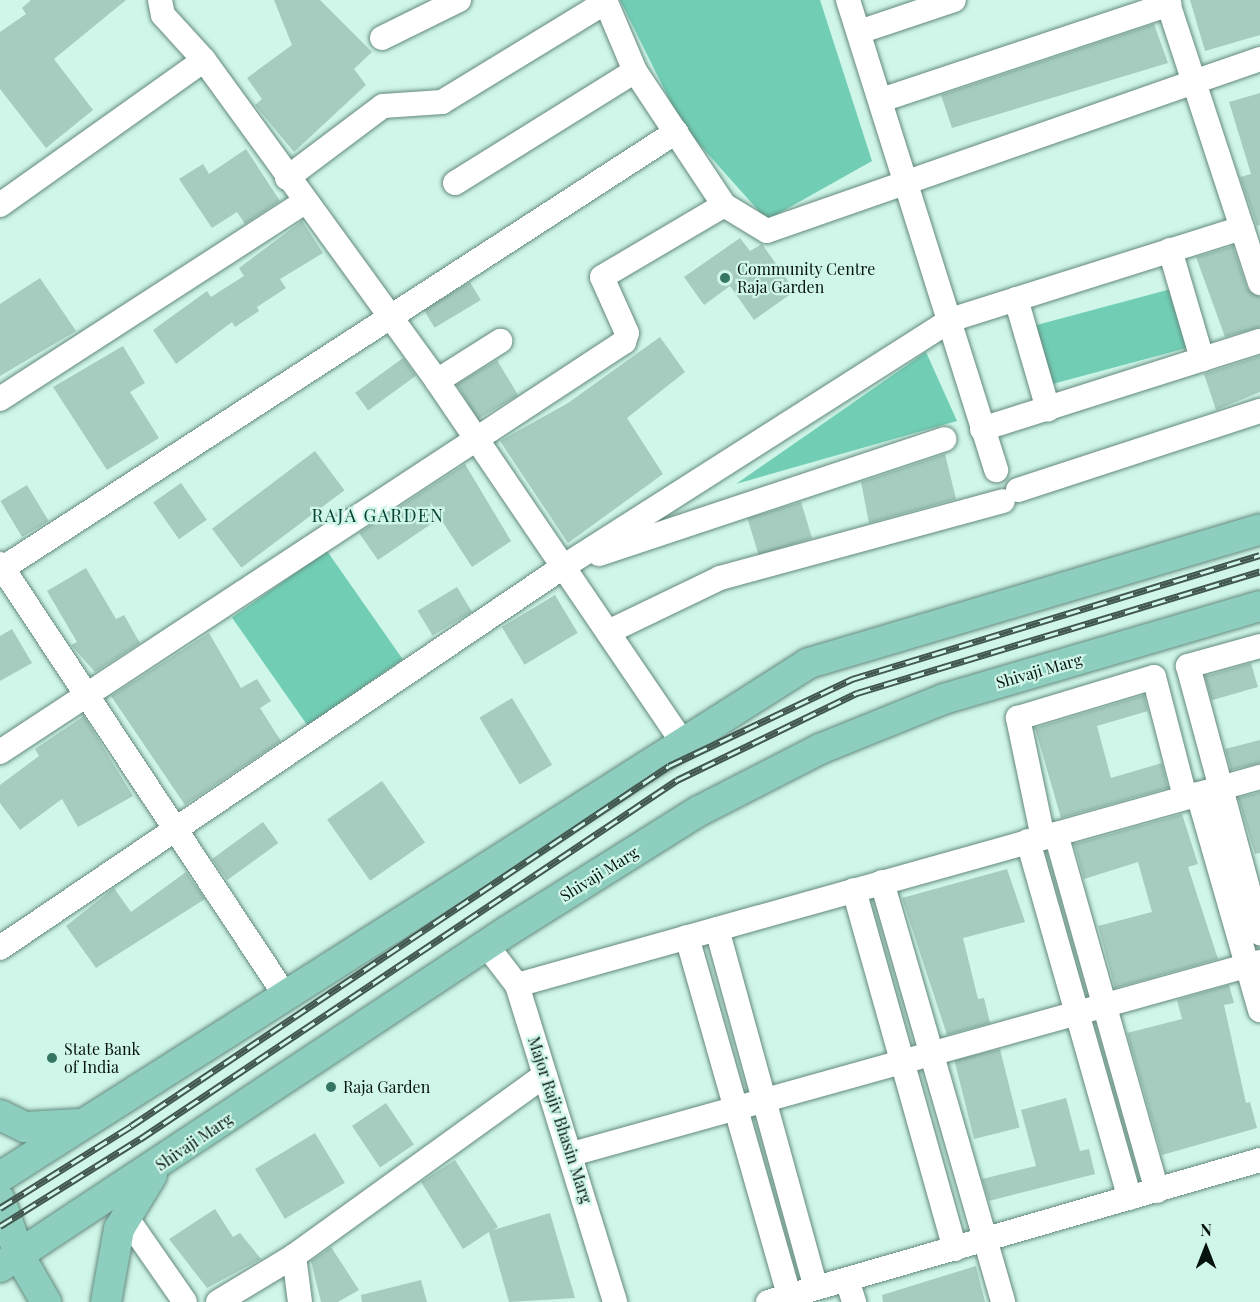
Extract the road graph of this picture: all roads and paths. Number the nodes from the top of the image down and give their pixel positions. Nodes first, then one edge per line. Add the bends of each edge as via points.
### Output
1 (160, 0) edge
2 (459, 0) edge
3 (849, 0) edge
4 (954, 0) edge
5 (605, 1) edge
6 (1168, 2) edge
7 (859, 32) junction
8 (382, 38) dead end
9 (1260, 59) edge
10 (204, 60) junction
11 (635, 71) junction
12 (1195, 82) junction
13 (881, 100) junction
14 (676, 132) junction
15 (287, 178) junction
16 (908, 182) junction
17 (455, 183) dead end
18 (305, 202) junction
19 (0, 205) edge
20 (724, 205) junction
21 (1242, 228) junction
22 (1170, 250) junction
23 (1260, 283) edge
24 (1016, 299) junction
25 (390, 317) junction
26 (950, 320) junction
27 (500, 341) dead end
28 (1260, 341) edge
29 (1202, 359) junction
30 (437, 381) junction
31 (0, 399) edge
32 (1048, 409) junction
33 (1260, 411) edge
34 (982, 429) junction
35 (476, 439) junction
36 (944, 439) dead end
37 (996, 470) dead end
38 (1260, 529) edge
39 (1, 566) edge
40 (563, 567) junction
41 (1260, 606) edge
42 (608, 632) junction
43 (1260, 646) edge
44 (1188, 666) junction
45 (1154, 677) junction
46 (87, 695) junction
47 (683, 743) junction
48 (0, 752) edge
49 (1260, 777) edge
50 (1200, 793) junction
51 (177, 830) junction
52 (1042, 838) junction
53 (882, 882) junction
54 (854, 890) junction
55 (717, 929) junction
56 (1260, 933) edge
57 (687, 937) junction
58 (487, 946) junction
59 (0, 948) edge
60 (1253, 964) edge
61 (517, 985) junction
62 (285, 995) junction
63 (1105, 1004) junction
64 (1260, 1010) edge
65 (1080, 1014) junction
66 (933, 1051) junction
67 (902, 1062) junction
68 (545, 1075) junction
69 (766, 1099) junction
70 (736, 1111) junction
71 (0, 1115) edge
72 (83, 1123) junction
73 (572, 1154) junction
74 (1260, 1160) edge
75 (156, 1167) junction
76 (0, 1177) edge
77 (1157, 1191) junction
78 (1130, 1198) junction
79 (0, 1200) edge
80 (126, 1217) junction
81 (985, 1240) junction
82 (955, 1249) junction
83 (294, 1256) junction
84 (10, 1262) edge
85 (816, 1288) junction
86 (850, 1291) edge
87 (779, 1299) edge
88 (46, 1302) edge
89 (106, 1302) edge
90 (185, 1302) edge
91 (218, 1302) edge
92 (300, 1302) edge
93 (615, 1302) edge
94 (1003, 1302) edge

1 - 10 street via 163,15
2 - 8 street
3 - 7 street
4 - 7 street
5 - 11 street
5 - 15 street via 442,102 383,106
6 - 12 street
6 - 13 street
7 - 13 street
9 - 12 street
10 - 15 street
10 - 19 street
11 - 14 street
11 - 17 street
12 - 16 street
12 - 21 street
13 - 16 street
14 - 20 street
14 - 25 street
15 - 18 street
16 - 20 street via 767,231
16 - 26 street
18 - 25 street
18 - 31 street
20 - 35 street via 602,277 627,333 624,342
21 - 22 street
21 - 23 street
22 - 24 street
22 - 29 street
24 - 26 street
24 - 32 street
25 - 30 street
25 - 39 street
26 - 34 street
26 - 40 street
27 - 30 street
28 - 29 street
29 - 32 street
30 - 35 street
32 - 34 street
33 - 42 street via 1011,495 720,578
34 - 37 street
35 - 40 street
35 - 46 street
36 - 40 street
38 - 47 main road via 809,663
39 - 46 street
40 - 42 street
40 - 51 street
41 - 58 main road, Shivaji Marg via 944,699 820,749 699,812
42 - 47 street
43 - 44 street
44 - 45 street
44 - 50 street
45 - 50 street
45 - 52 street via 1018,718
46 - 48 street
46 - 51 street
47 - 62 main road
49 - 50 street
50 - 52 street
50 - 56 street
50 - 60 street
51 - 59 street
51 - 62 street
52 - 53 street
52 - 63 street
52 - 65 street
53 - 54 street
53 - 66 street
54 - 55 street
54 - 67 street
55 - 57 street
55 - 69 street
57 - 61 street
57 - 70 street
58 - 61 street, Major Rajiv Bhasin Marg
58 - 75 main road, Shivaji Marg
60 - 63 street
60 - 64 street
61 - 68 street, Major Rajiv Bhasin Marg
62 - 72 main road
63 - 65 street
63 - 77 street
65 - 66 street
65 - 78 street
66 - 67 street
66 - 81 street
67 - 69 street
67 - 82 street
68 - 73 street, Major Rajiv Bhasin Marg
68 - 83 street
69 - 70 street
69 - 85 street
70 - 73 street
70 - 87 street
71 - 72 main road via 25,1127
72 - 76 main road
73 - 93 street, Major Rajiv Bhasin Marg
74 - 77 street
75 - 80 main road
75 - 84 main road, Shivaji Marg
77 - 78 street
78 - 81 street
79 - 84 main road
80 - 89 main road
80 - 90 street
81 - 82 street
81 - 94 street
82 - 86 street
83 - 91 street
83 - 92 street
84 - 88 main road
85 - 86 street
85 - 87 street

